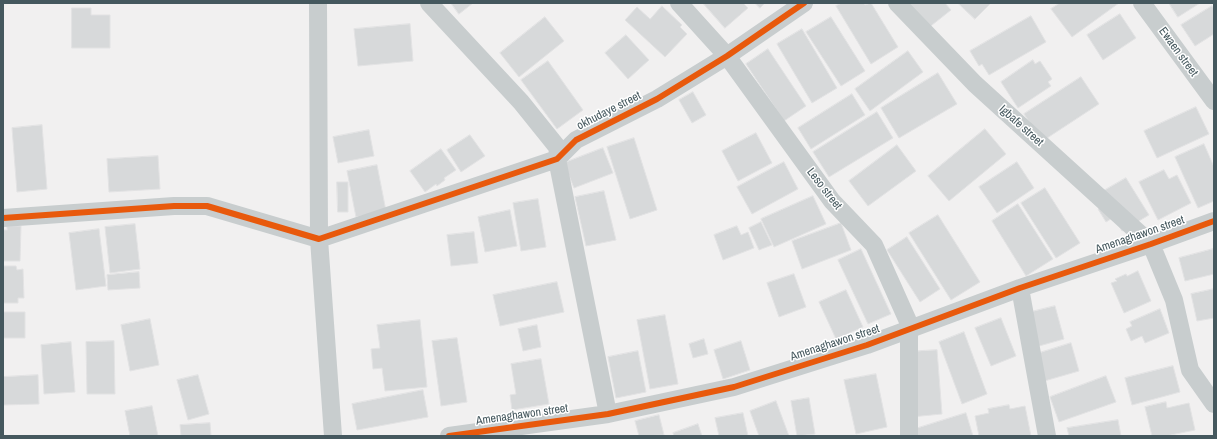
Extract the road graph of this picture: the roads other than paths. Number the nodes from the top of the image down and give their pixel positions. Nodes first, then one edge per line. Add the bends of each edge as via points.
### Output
1 (318, 3) edge
2 (429, 3) edge
3 (679, 3) edge
4 (804, 3) edge
5 (896, 3) edge
6 (1142, 3) edge
7 (727, 56) junction
8 (1214, 100) edge
9 (557, 159) junction
10 (3, 218) edge
11 (1214, 220) edge
12 (319, 239) junction
13 (1151, 244) junction
14 (1020, 288) junction
15 (910, 328) junction
16 (1214, 404) edge
17 (608, 414) junction
18 (333, 436) edge
19 (449, 436) edge
20 (910, 436) edge
21 (1047, 436) edge

1 - 12 street
2 - 9 street via 521,102 558,148
3 - 7 street, Leso street
4 - 7 street, okhudaye street
5 - 13 street, Igbafe street via 976,84
6 - 8 street, Ewaen street
7 - 9 street, okhudaye street via 657,99 576,140
7 - 15 street, Leso street via 832,201 874,245
9 - 12 street, okhudaye street
9 - 17 street
10 - 12 street via 207,206
11 - 13 street, Amenaghawon street
12 - 18 street
13 - 14 street, Amenaghawon street
13 - 16 street via 1174,300 1190,370
14 - 15 street, Amenaghawon street
14 - 21 street
15 - 17 street, Amenaghawon street via 867,345 734,388
15 - 20 street
17 - 19 street, Amenaghawon street

